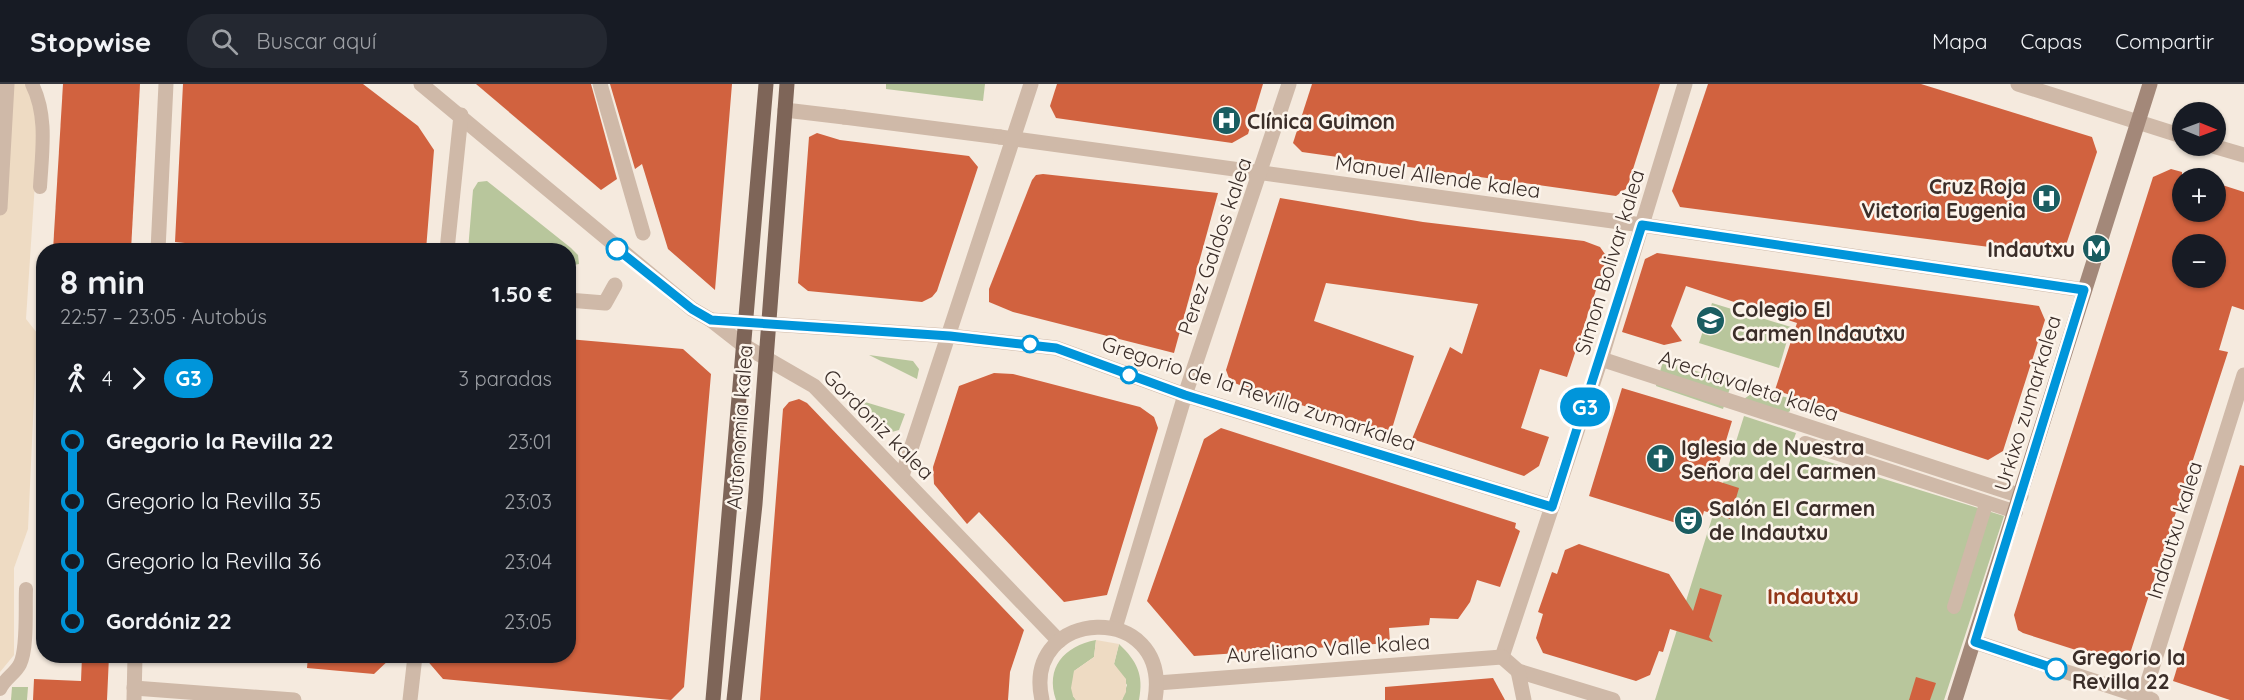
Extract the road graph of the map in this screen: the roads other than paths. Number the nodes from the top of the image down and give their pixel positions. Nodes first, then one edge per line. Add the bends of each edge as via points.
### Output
1 (7, 84) edge
2 (32, 84) edge
3 (166, 84) edge
4 (421, 84) edge
5 (600, 84) edge
6 (766, 84) edge
7 (787, 84) edge
8 (1031, 84) edge
9 (1289, 84) edge
10 (1685, 84) edge
11 (2019, 84) edge
12 (2150, 84) edge
13 (785, 110) junction
14 (461, 115) junction
15 (2139, 123) junction
16 (2172, 133) edge
17 (1006, 138) junction
18 (2226, 150) edge
19 (2244, 155) edge
20 (1261, 173) junction
21 (40, 187) dead end
22 (0, 208) edge
23 (1642, 225) junction
24 (643, 233) dead end
25 (158, 243) edge
26 (448, 243) edge
27 (615, 285) dead end
28 (2084, 290) junction
29 (576, 301) edge
30 (711, 320) junction
31 (745, 322) junction
32 (767, 324) junction
33 (950, 336) junction
34 (743, 345) junction
35 (766, 357) junction
36 (1601, 358) junction
37 (2244, 375) edge
38 (1185, 395) junction
39 (1805, 443) dead end
40 (902, 476) junction
41 (2021, 496) junction
42 (1986, 504) junction
43 (1552, 507) junction
44 (2016, 512) junction
45 (26, 589) dead end
46 (1954, 607) dead end
47 (1115, 628) junction
48 (1059, 641) junction
49 (1975, 642) junction
50 (1502, 657) junction
51 (135, 663) edge
52 (414, 663) edge
53 (1518, 671) junction
54 (1157, 683) junction
55 (0, 689) edge
56 (134, 694) edge
57 (2148, 699) edge
58 (294, 700) edge
59 (410, 700) edge
60 (713, 700) edge
61 (734, 700) edge
62 (1042, 700) edge
63 (1155, 700) edge
64 (1524, 700) edge
65 (1612, 700) edge
66 (1955, 700) edge

1 - 22 street
2 - 21 lane via 46,104
3 - 25 street
4 - 14 street, Gordoniz kalea
5 - 24 street
6 - 31 main road, Autonomia kalea
7 - 13 main road, Autonomia kalea
8 - 17 street
9 - 20 street, Perez Galdos kalea
10 - 23 street, Simon Bolivar kalea
11 - 15 street
12 - 15 main road, Urkixo zumarkalea
13 - 17 street, Manuel Allende kalea
13 - 32 main road, Autonomia kalea
14 - 26 street
14 - 30 street, Gordoniz kalea via 628,258
15 - 16 street
15 - 28 main road, Urkixo zumarkalea
17 - 20 street, Manuel Allende kalea
17 - 33 street
18 - 19 street
20 - 23 street, Manuel Allende kalea
20 - 38 street, Perez Galdos kalea
23 - 28 street, Manuel Allende kalea
23 - 36 street, Simon Bolivar kalea
27 - 29 street via 605,303
28 - 41 main road, Urkixo zumarkalea
30 - 31 street
30 - 34 street, Gordoniz kalea
31 - 32 street
31 - 34 main road, Autonomia kalea
32 - 33 street, Gregorio de la Revilla zumarkalea
32 - 35 main road, Autonomia kalea
33 - 38 street, Gregorio de la Revilla zumarkalea via 1056,348
33 - 40 street
34 - 35 street, Gordoniz kalea
34 - 60 main road, Autonomia kalea
35 - 40 street, Gordoniz kalea via 814,386
35 - 61 main road, Autonomia kalea
36 - 41 street, Arechavaleta kalea
36 - 43 street, Simon Bolivar kalea
37 - 57 street, Indautxu kalea
38 - 43 street, Gregorio de la Revilla zumarkalea
38 - 47 street, Perez Galdos kalea
39 - 42 lane
40 - 48 street, Gordoniz kalea
41 - 44 main road, Urkixo zumarkalea
42 - 44 lane
42 - 46 lane
43 - 50 street, Simon Bolivar kalea
44 - 49 main road, Urkixo zumarkalea
45 - 55 lane via 23,656
47 - 48 street via 1080,629
47 - 54 street via 1145,648
48 - 62 street via 1041,672
49 - 57 street
49 - 66 main road, Urkixo zumarkalea
50 - 53 street
50 - 54 street, Aureliano Valle kalea
51 - 56 street
52 - 59 street
53 - 64 street
53 - 65 street
54 - 63 street
56 - 58 street

